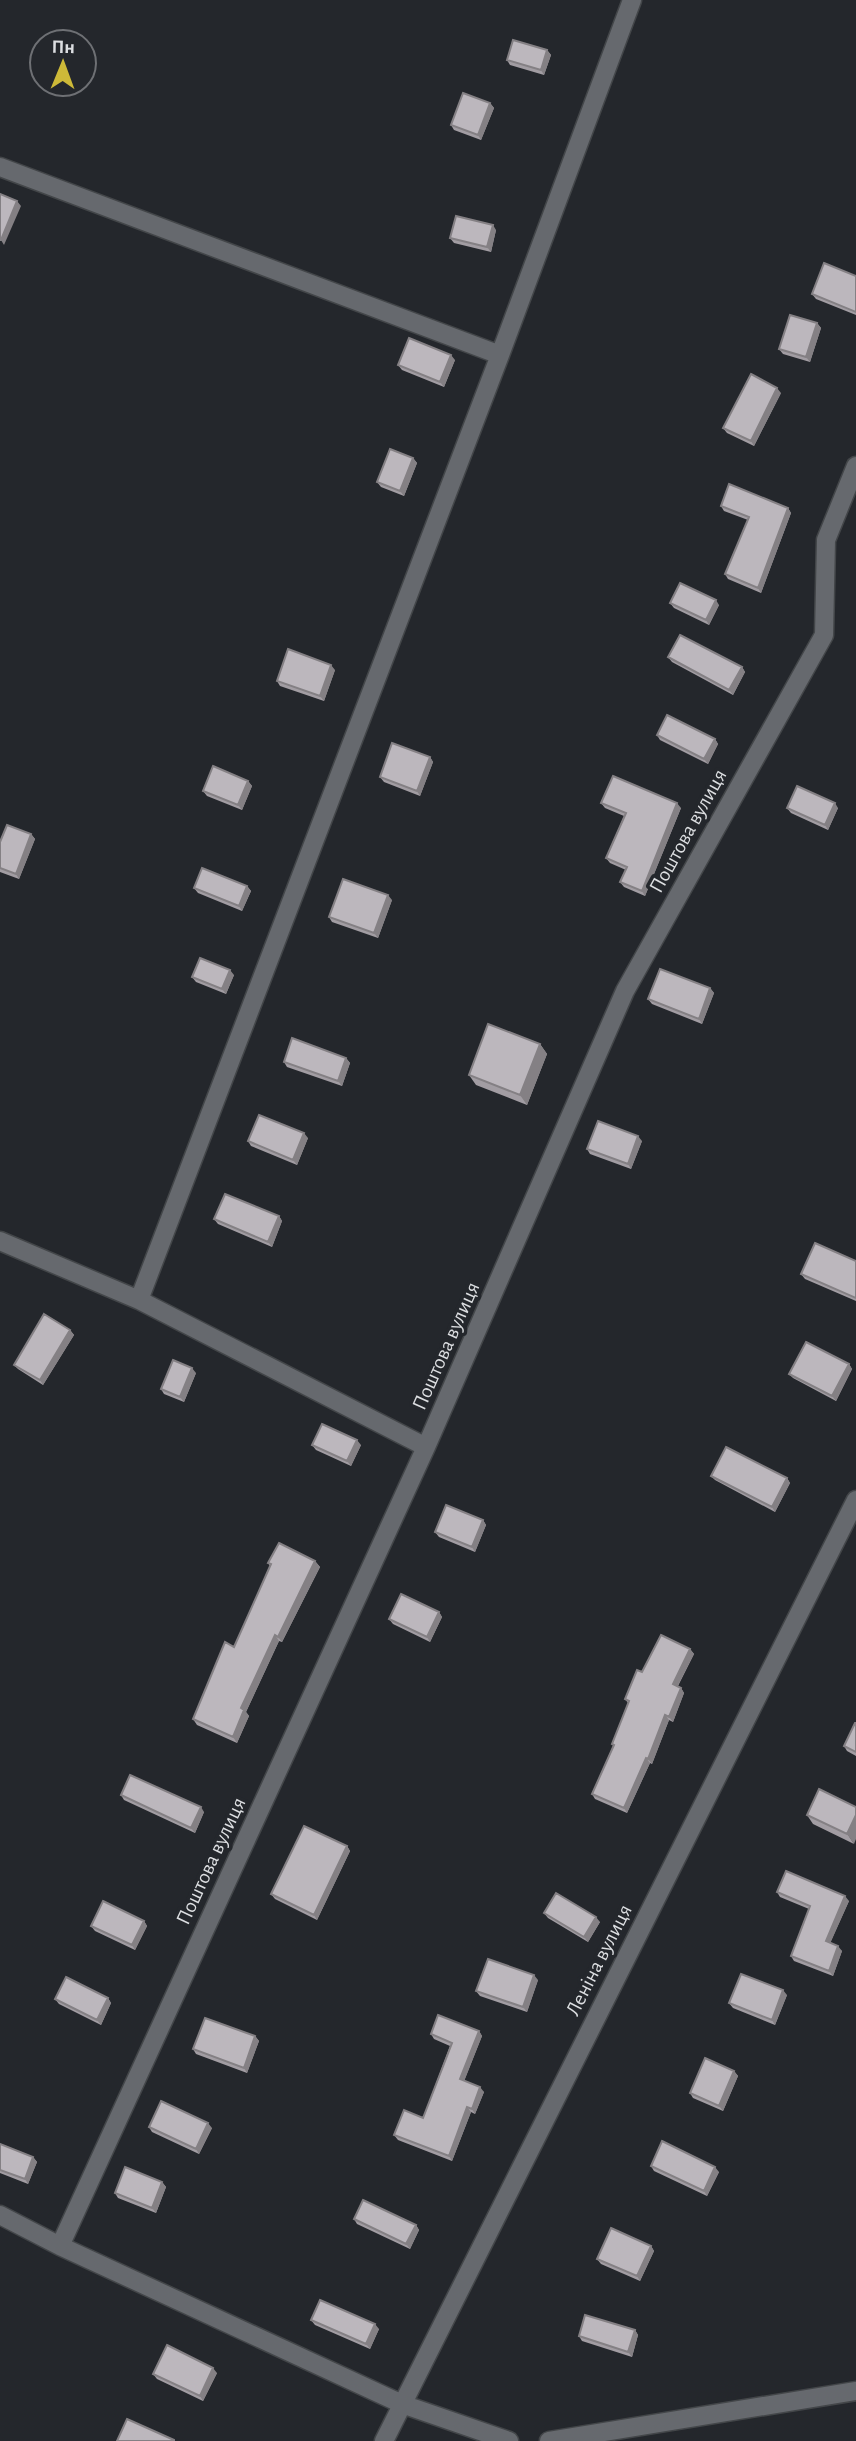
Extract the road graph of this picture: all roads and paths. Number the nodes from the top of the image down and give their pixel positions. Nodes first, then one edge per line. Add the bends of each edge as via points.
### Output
1 (632, 0) edge
2 (0, 167) edge
3 (500, 355) junction
4 (856, 466) edge
5 (0, 1241) edge
6 (139, 1300) junction
7 (426, 1447) junction
8 (856, 1500) edge
9 (0, 2215) edge
10 (60, 2246) junction
11 (856, 2391) edge
12 (402, 2404) junction
13 (384, 2441) edge
14 (509, 2441) edge
15 (548, 2441) edge

1 - 3 street
2 - 3 street
3 - 6 street
4 - 7 street, Поштова вулиця via 826,540 824,635 625,991
5 - 6 street
6 - 7 street
7 - 10 street, Поштова вулиця
8 - 12 street, Леніна вулиця
9 - 10 street
10 - 12 street
11 - 15 street
12 - 13 street, Леніна вулиця
12 - 14 street

